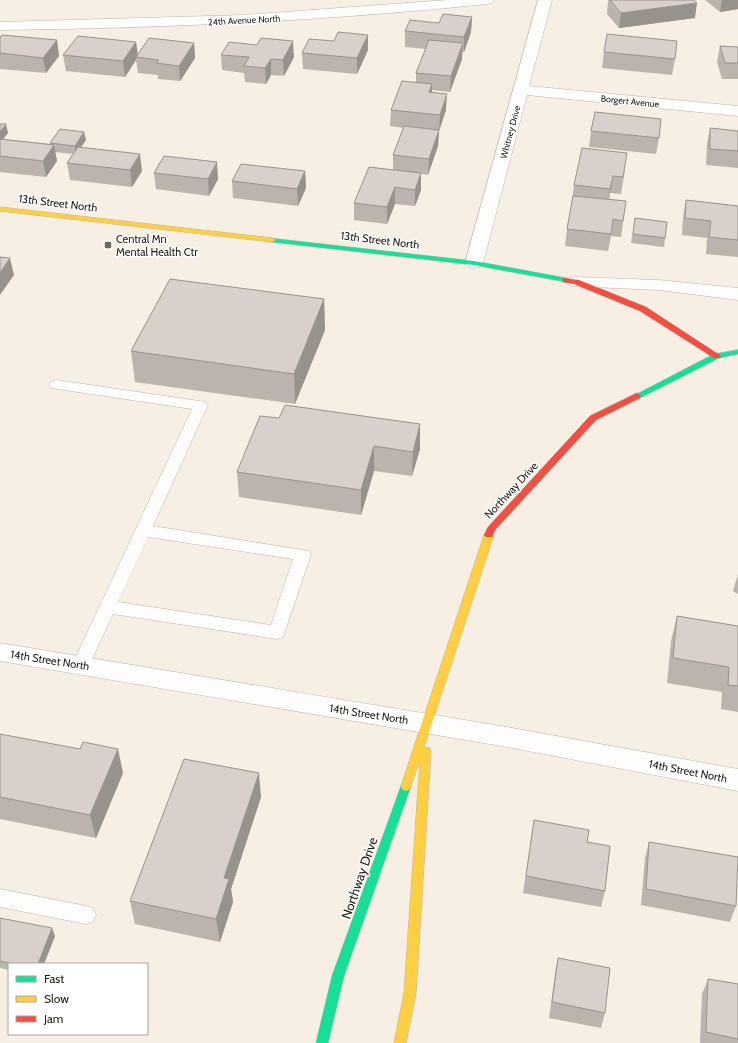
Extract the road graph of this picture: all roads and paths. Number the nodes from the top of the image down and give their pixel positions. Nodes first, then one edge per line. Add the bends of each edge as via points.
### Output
1 (487, 0) edge
2 (545, 0) edge
3 (0, 26) edge
4 (522, 90) junction
5 (738, 112) edge
6 (0, 209) edge
7 (474, 263) junction
8 (576, 282) junction
9 (738, 294) edge
10 (738, 352) edge
11 (717, 356) junction
12 (56, 385) dead end
13 (143, 530) junction
14 (108, 607) junction
15 (0, 652) edge
16 (81, 665) junction
17 (428, 724) junction
18 (738, 780) edge
19 (0, 898) edge
20 (86, 915) dead end
21 (322, 1043) edge
22 (400, 1043) edge

1 - 3 street, 24th Avenue North via 384,11 222,21
2 - 4 street, Whitney Drive
4 - 5 street, Borgert Avenue
4 - 7 street, Whitney Drive
6 - 7 street, 13th Street North
7 - 8 street, 13th Street North
8 - 9 street via 659,285
8 - 11 street, 13th Street North via 643,309
10 - 11 street
11 - 17 street, Northway Drive via 592,418 491,529
12 - 13 lane via 201,405
13 - 14 lane
13 - 14 lane via 303,555 277,632
14 - 16 lane
15 - 16 street, 14th Street North
16 - 17 street, 14th Street North
17 - 18 street, 14th Street North
17 - 21 street, Northway Drive via 338,976
17 - 22 street, Northway Drive via 410,993
19 - 20 lane

